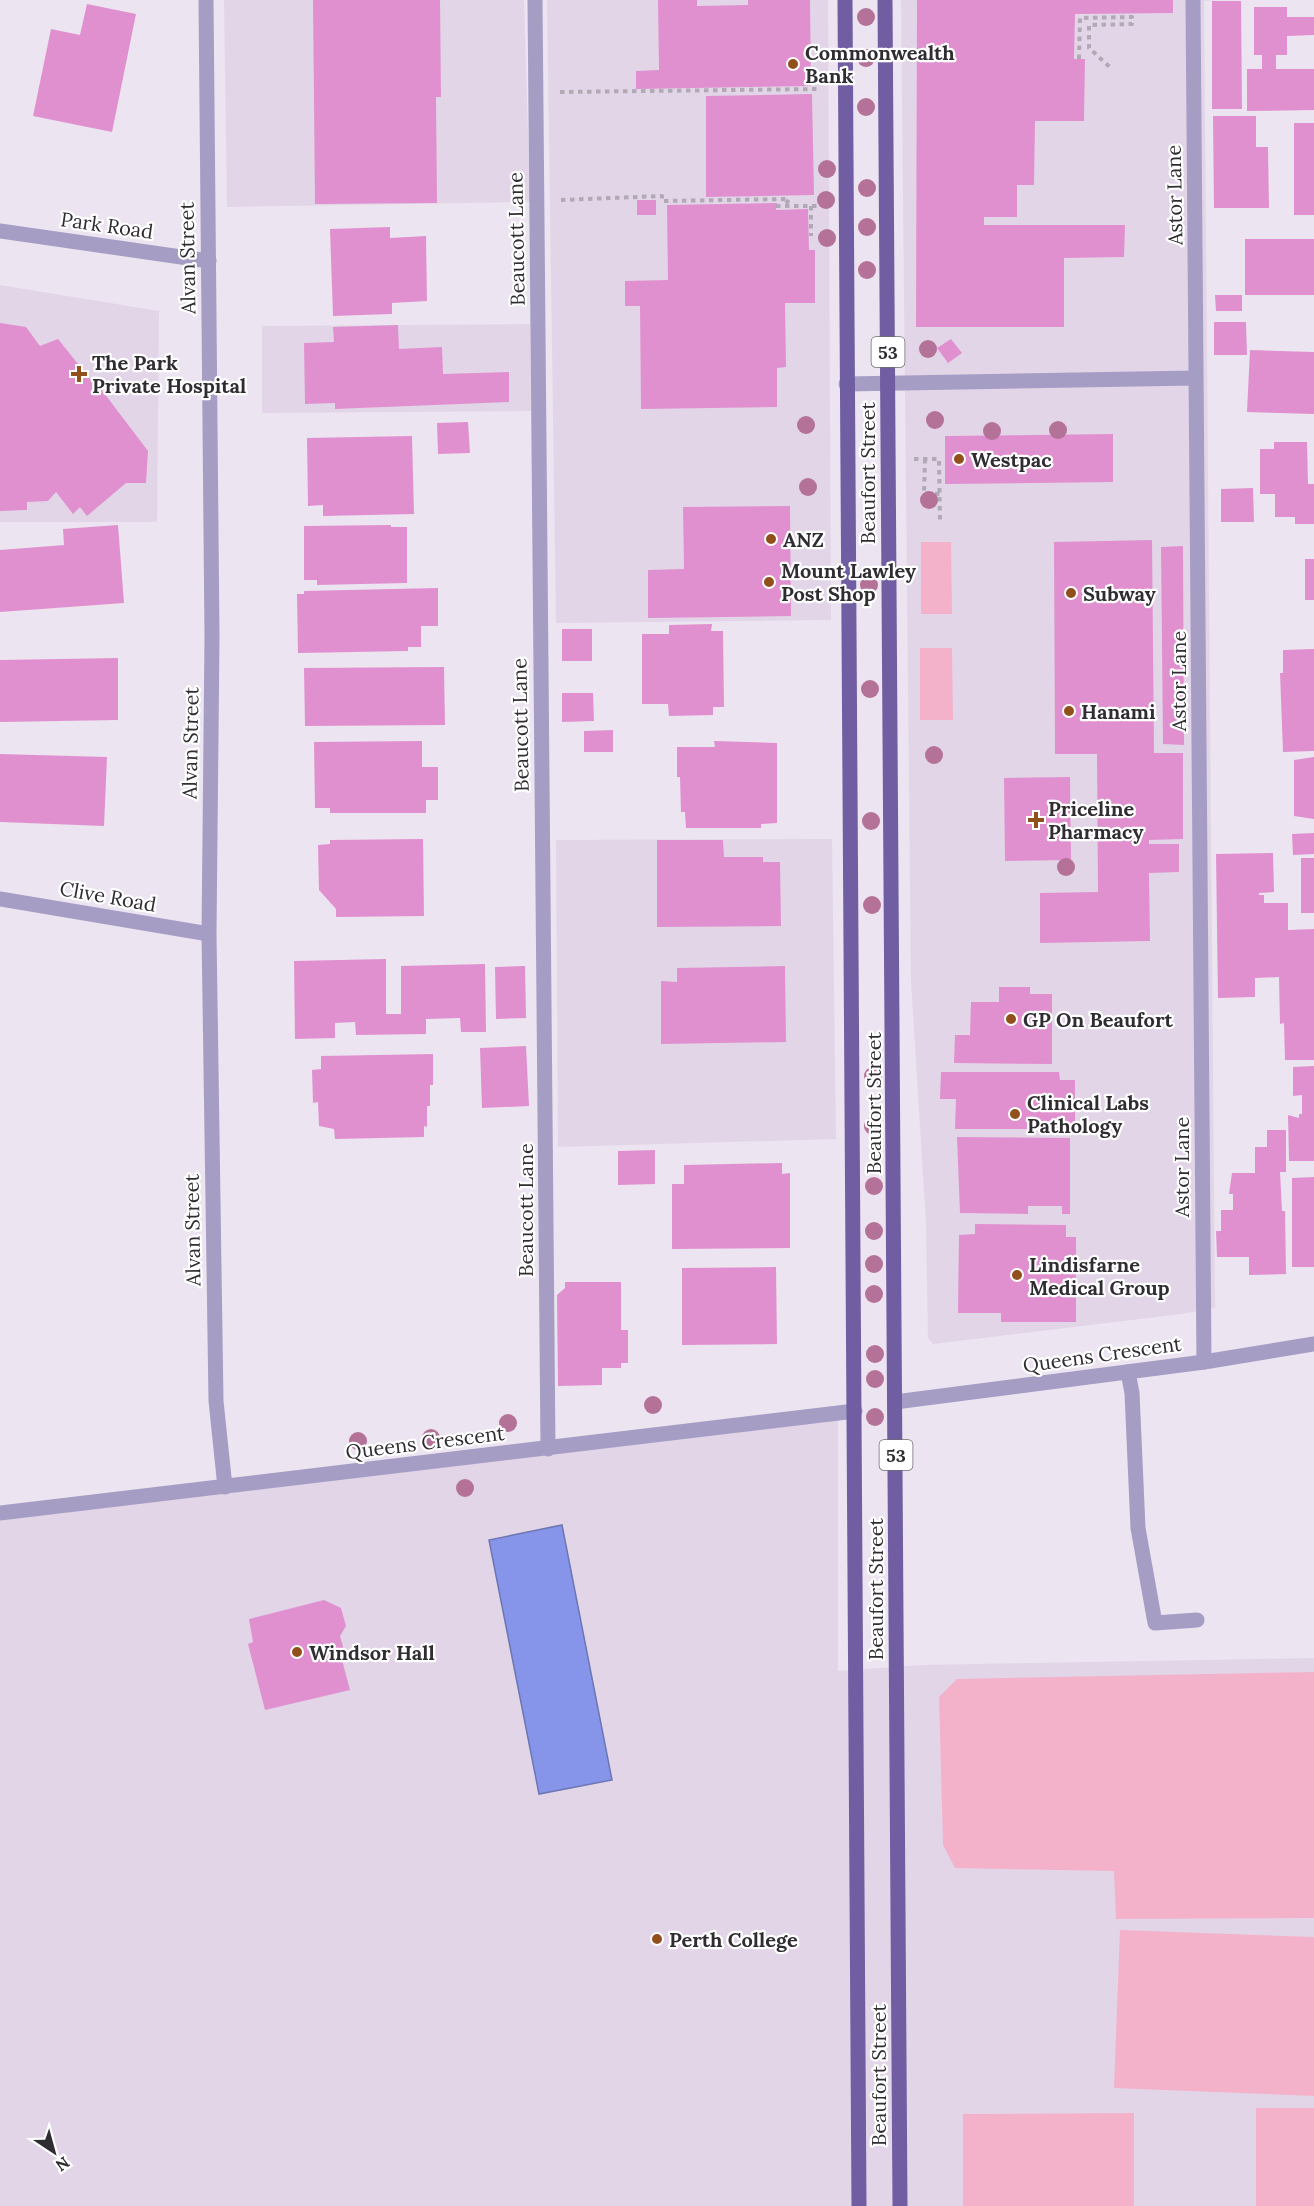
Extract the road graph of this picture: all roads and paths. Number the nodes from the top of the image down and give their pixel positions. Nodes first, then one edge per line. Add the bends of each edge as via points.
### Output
1 (206, 0) edge
2 (535, 0) edge
3 (845, 0) edge
4 (885, 0) edge
5 (1193, 0) edge
6 (1079, 59) dead end
7 (1112, 69) dead end
8 (819, 89) dead end
9 (536, 93) junction
10 (537, 200) junction
11 (785, 206) junction
12 (811, 206) junction
13 (820, 206) dead end
14 (776, 207) dead end
15 (0, 231) edge
16 (812, 236) dead end
17 (209, 261) junction
18 (1196, 378) junction
19 (888, 383) junction
20 (846, 384) junction
21 (914, 459) dead end
22 (925, 459) junction
23 (940, 494) junction
24 (940, 521) dead end
25 (0, 899) edge
26 (209, 934) junction
27 (1314, 1344) edge
28 (1204, 1362) junction
29 (1128, 1372) junction
30 (895, 1402) junction
31 (855, 1411) junction
32 (548, 1449) junction
33 (225, 1487) junction
34 (0, 1513) edge
35 (1197, 1620) dead end
36 (859, 2206) edge
37 (900, 2206) edge

1 - 17 street, Alvan Street
2 - 9 street, Beaucott Lane
3 - 20 main road, Beaufort Street / 53
4 - 19 main road, Beaufort Street / 53
5 - 18 street, Astor Lane
6 - 7 path via 1080,18 1131,17 1132,24 1089,25 1089,48
8 - 9 path
9 - 10 street, Beaucott Lane
10 - 11 path via 662,196 662,201 789,200
10 - 32 street, Beaucott Lane
11 - 12 path
11 - 14 path
12 - 13 path
12 - 16 path
15 - 17 street, Park Road
17 - 26 street, Alvan Street
18 - 19 street
18 - 28 street, Astor Lane
19 - 20 street
19 - 30 main road, Beaufort Street / 53
20 - 31 main road, Beaufort Street / 53
21 - 22 path
22 - 23 path via 939,459
22 - 23 path via 924,493
23 - 24 path
25 - 26 street, Clive Road
26 - 33 street, Alvan Street via 216,1401
27 - 28 street, Queens Crescent
28 - 29 street, Queens Crescent
29 - 30 street, Queens Crescent
29 - 35 street via 1138,1528 1155,1623
30 - 37 main road, Beaufort Street / 53
31 - 32 street, Queens Crescent
31 - 36 main road, Beaufort Street / 53
32 - 33 street, Queens Crescent
33 - 34 street, Queens Crescent

